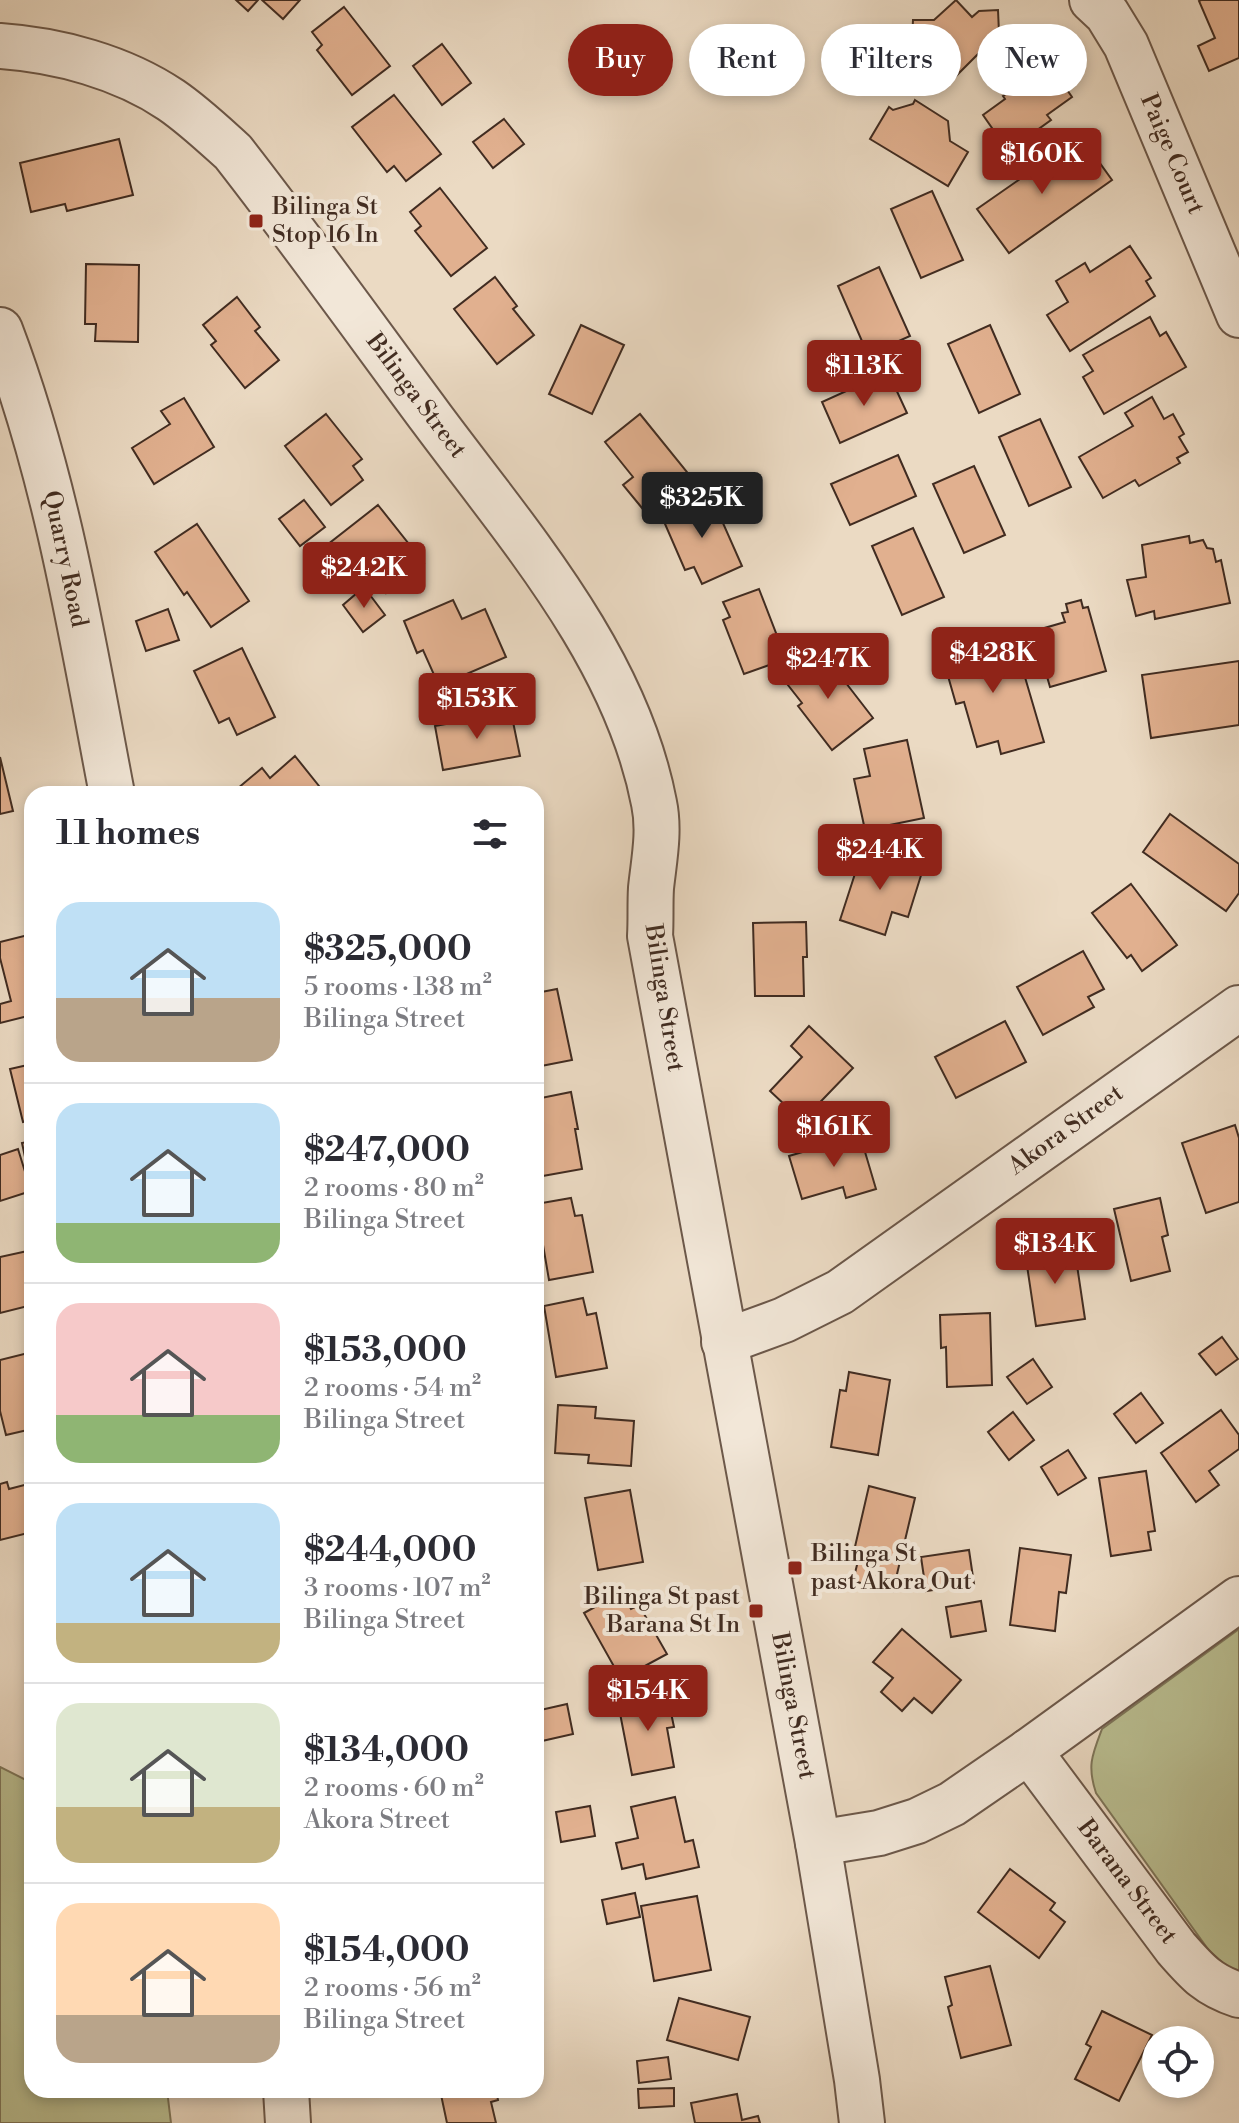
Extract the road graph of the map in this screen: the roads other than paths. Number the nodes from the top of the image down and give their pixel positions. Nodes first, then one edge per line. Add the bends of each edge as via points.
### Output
1 (1092, 0) edge
2 (0, 46) edge
3 (1239, 315) edge
4 (0, 330) edge
5 (111, 786) edge
6 (1239, 1008) edge
7 (724, 1342) junction
8 (1239, 1599) edge
9 (1029, 1751) junction
10 (818, 1843) junction
11 (1239, 1995) edge
12 (286, 2098) edge
13 (288, 2123) edge
14 (862, 2123) edge

1 - 3 street, Paige Court via 1126,45
2 - 7 street, Bilinga Street via 61,54 131,79 169,98 233,152 544,570 606,666 645,764 655,807 650,936
4 - 5 street, Quarry Road via 51,488
6 - 7 street, Akora Street via 840,1292
7 - 10 street, Bilinga Street
8 - 9 street
9 - 10 street via 952,1804 917,1821
9 - 11 street, Barana Street via 1176,1948 1217,1988
10 - 14 street, Bilinga Street
12 - 13 street

